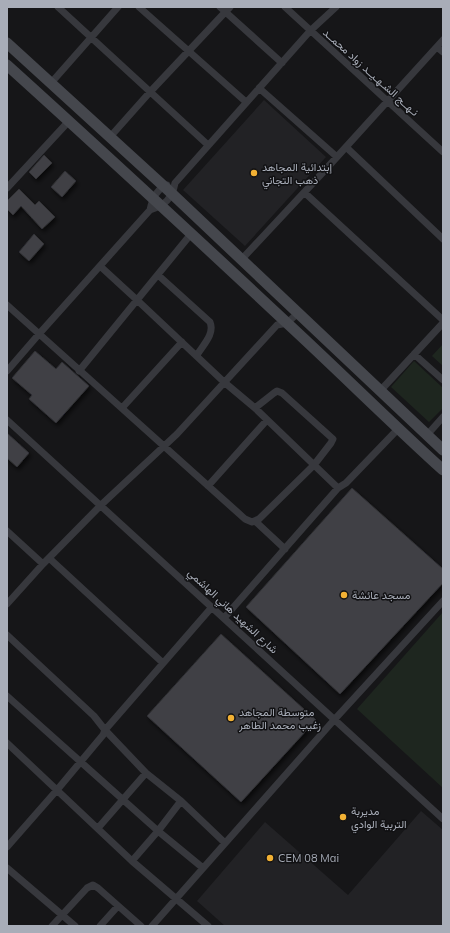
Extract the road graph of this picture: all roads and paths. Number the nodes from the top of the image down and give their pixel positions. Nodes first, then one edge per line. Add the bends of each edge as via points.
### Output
1 (58, 7) edge
2 (118, 7) edge
3 (139, 7) edge
4 (285, 7) edge
5 (336, 7) edge
6 (225, 9) edge
7 (310, 31) junction
8 (91, 37) junction
9 (443, 40) edge
10 (7, 43) edge
11 (437, 46) junction
12 (188, 51) junction
13 (443, 52) edge
14 (282, 63) junction
15 (7, 65) edge
16 (50, 83) junction
17 (259, 88) junction
18 (150, 92) junction
19 (387, 101) junction
20 (246, 102) junction
21 (69, 121) junction
22 (110, 137) junction
23 (208, 145) junction
24 (346, 147) junction
25 (443, 152) edge
26 (337, 157) junction
27 (175, 183) junction
28 (164, 186) junction
29 (7, 188) edge
30 (305, 193) junction
31 (173, 194) junction
32 (153, 197) junction
33 (161, 206) junction
34 (150, 210) junction
35 (191, 234) junction
36 (443, 239) edge
37 (241, 260) junction
38 (100, 266) junction
39 (158, 275) junction
40 (137, 300) junction
41 (288, 304) junction
42 (7, 305) edge
43 (298, 313) junction
44 (281, 321) junction
45 (443, 322) edge
46 (39, 334) junction
47 (182, 342) junction
48 (414, 354) junction
49 (197, 355) junction
50 (7, 371) edge
51 (79, 371) junction
52 (443, 380) edge
53 (224, 382) junction
54 (380, 391) junction
55 (122, 408) junction
56 (255, 408) junction
57 (443, 417) edge
58 (7, 420) edge
59 (266, 420) junction
60 (398, 429) junction
61 (427, 435) junction
62 (164, 447) junction
63 (443, 450) edge
64 (314, 465) junction
65 (443, 470) edge
66 (208, 486) junction
67 (338, 488) junction
68 (101, 505) junction
69 (255, 521) junction
70 (7, 531) edge
71 (285, 549) junction
72 (49, 558) junction
73 (43, 564) junction
74 (443, 601) edge
75 (7, 604) edge
76 (212, 607) junction
77 (224, 618) junction
78 (7, 636) edge
79 (163, 663) junction
80 (7, 696) edge
81 (334, 720) junction
82 (105, 730) junction
83 (7, 743) edge
84 (81, 761) junction
85 (146, 773) junction
86 (57, 790) junction
87 (124, 800) junction
88 (181, 801) junction
89 (443, 819) edge
90 (98, 828) junction
91 (158, 831) junction
92 (225, 843) junction
93 (7, 847) edge
94 (132, 861) junction
95 (7, 868) edge
96 (203, 868) junction
97 (176, 899) junction
98 (118, 906) junction
99 (62, 915) junction
100 (52, 926) edge
101 (75, 926) edge
102 (100, 926) edge
103 (141, 926) edge
104 (152, 926) edge
105 (208, 926) edge

1 - 8 street
2 - 8 street
3 - 12 street
4 - 7 street, نـهــج الشـهـيــد زواد محمــد
5 - 7 street
6 - 12 street
6 - 14 street
7 - 14 street
7 - 19 street, نـهــج الشـهـيــد زواد محمــد
8 - 16 street
8 - 18 street
9 - 11 street
10 - 16 main road
11 - 13 street
11 - 19 street
12 - 18 street
12 - 20 street
14 - 17 street
15 - 21 main road
16 - 22 main road
17 - 20 street
17 - 26 street
18 - 22 street
18 - 23 street
19 - 24 street
19 - 25 street, نـهــج الشـهـيــد زواد محمــد
20 - 23 street
21 - 29 street
21 - 32 main road
22 - 28 main road
23 - 27 street
24 - 26 street
24 - 36 street
26 - 30 street
27 - 28 street
27 - 31 street
28 - 31 main road
28 - 32 street
30 - 37 street
30 - 45 street
31 - 33 street
31 - 37 main road
32 - 33 main road
32 - 34 street
33 - 34 street
33 - 35 main road
34 - 38 street
35 - 39 street
35 - 44 main road
37 - 41 main road
38 - 40 street
38 - 46 street
39 - 40 street
39 - 49 street via 212,326 210,336
40 - 47 street
40 - 51 street
41 - 43 main road
41 - 44 street
42 - 46 street
43 - 44 street
43 - 54 main road
44 - 53 street
44 - 60 main road
45 - 48 street
46 - 50 street
46 - 51 street
47 - 49 street
47 - 55 street
48 - 52 street
48 - 54 street
49 - 53 street
51 - 55 street
53 - 56 street
53 - 62 street
54 - 61 main road
55 - 62 street
56 - 59 street
56 - 64 street via 274,393 282,393 330,436 331,443
57 - 61 street
58 - 68 street, شارع الشهيد هاني الهاشمي
59 - 64 street
59 - 66 street
60 - 65 main road
60 - 67 street via 346,483
61 - 63 main road
62 - 66 street
62 - 68 street
64 - 67 street
64 - 69 street
66 - 69 street via 245,519
67 - 71 street
68 - 72 street
68 - 76 street, شارع الشهيد هاني الهاشمي
69 - 71 street
70 - 73 street
71 - 77 street
72 - 73 street
72 - 79 street
73 - 75 street
74 - 81 street
76 - 77 street, شارع الشهيد هاني الهاشمي
76 - 79 street
77 - 81 street, شارع الشهيد هاني الهاشمي
78 - 82 street via 94,716
79 - 82 street
80 - 84 street
81 - 89 street, شارع الشهيد هاني الهاشمي
81 - 92 street
82 - 84 street
82 - 85 street
83 - 86 street
84 - 86 street
84 - 87 street
85 - 87 street
85 - 88 street
86 - 90 street
86 - 93 street
87 - 90 street
87 - 91 street
88 - 91 street
88 - 92 street
90 - 94 street
91 - 94 street
91 - 96 street
92 - 96 street
94 - 97 street
95 - 99 street
96 - 97 street
97 - 104 street
97 - 105 street
98 - 99 street via 93,885
98 - 102 street
98 - 103 street
99 - 100 street
99 - 101 street

